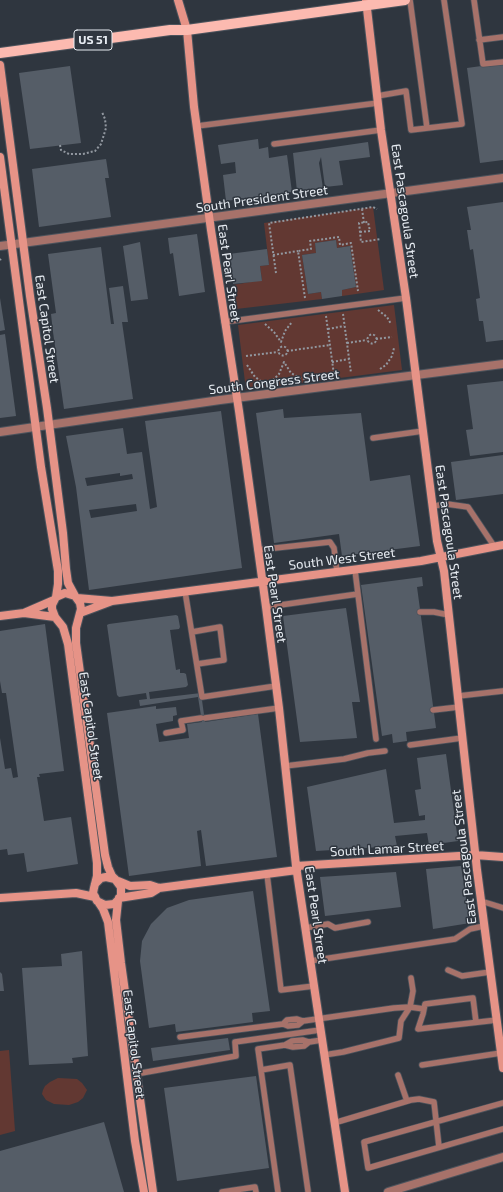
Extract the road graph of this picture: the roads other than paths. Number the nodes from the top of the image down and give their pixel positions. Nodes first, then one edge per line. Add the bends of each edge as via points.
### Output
1 (178, 0) edge
2 (406, 0) edge
3 (410, 0) edge
4 (444, 0) edge
5 (474, 0) edge
6 (366, 3) edge
7 (187, 30) junction
8 (503, 37) edge
9 (479, 40) junction
10 (0, 53) edge
11 (503, 62) edge
12 (0, 65) edge
13 (378, 99) junction
14 (197, 126) junction
15 (427, 128) junction
16 (381, 130) junction
17 (274, 144) dead end
18 (0, 157) edge
19 (503, 178) edge
20 (391, 193) junction
21 (209, 218) junction
22 (23, 243) junction
23 (12, 245) junction
24 (0, 246) edge
25 (406, 298) junction
26 (224, 322) junction
27 (503, 364) edge
28 (416, 376) junction
29 (236, 398) junction
30 (49, 425) junction
31 (36, 426) junction
32 (423, 431) junction
33 (0, 432) edge
34 (374, 438) dead end
35 (433, 506) junction
36 (503, 545) edge
37 (494, 546) junction
38 (257, 550) junction
39 (441, 557) junction
40 (355, 570) junction
41 (337, 572) junction
42 (262, 581) junction
43 (185, 591) junction
44 (358, 594) junction
45 (76, 597) junction
46 (55, 599) junction
47 (112, 601) junction
48 (266, 607) junction
49 (420, 612) dead end
50 (24, 613) junction
51 (79, 615) junction
52 (0, 616) edge
53 (449, 616) junction
54 (57, 619) junction
55 (192, 632) junction
56 (197, 664) junction
57 (276, 686) junction
58 (503, 691) edge
59 (458, 696) junction
60 (459, 707) junction
61 (278, 708) junction
62 (433, 710) dead end
63 (166, 733) dead end
64 (462, 738) junction
65 (376, 739) dead end
66 (410, 745) dead end
67 (385, 751) dead end
68 (285, 766) junction
69 (475, 855) junction
70 (503, 856) edge
71 (296, 868) junction
72 (267, 874) junction
73 (116, 880) junction
74 (95, 884) junction
75 (159, 888) junction
76 (0, 898) edge
77 (96, 899) junction
78 (119, 899) junction
79 (481, 900) junction
80 (503, 908) edge
81 (368, 922) dead end
82 (484, 926) junction
83 (305, 928) junction
84 (310, 961) junction
85 (448, 970) dead end
86 (490, 972) junction
87 (411, 978) dead end
88 (314, 986) junction
89 (410, 1007) junction
90 (424, 1009) junction
91 (319, 1018) junction
92 (497, 1020) junction
93 (476, 1022) junction
94 (320, 1030) junction
95 (180, 1036) dead end
96 (322, 1040) junction
97 (501, 1042) edge
98 (501, 1053) junction
99 (324, 1055) junction
100 (422, 1064) dead end
101 (503, 1068) edge
102 (261, 1070) junction
103 (136, 1074) junction
104 (398, 1074) dead end
105 (407, 1101) junction
106 (503, 1103) edge
107 (436, 1121) junction
108 (334, 1123) junction
109 (503, 1129) edge
110 (439, 1147) junction
111 (503, 1157) edge
112 (308, 1191) edge
113 (144, 1192) edge
114 (153, 1192) edge
115 (222, 1192) edge
116 (256, 1192) edge
117 (278, 1192) edge
118 (345, 1192) edge
119 (388, 1192) edge

1 - 7 main road, East Pearl Street
2 - 6 main road, US 51
3 - 15 lane
4 - 15 lane via 462,124
5 - 9 lane
6 - 7 main road, US 51
6 - 13 main road, East Pascagoula Street
7 - 10 main road, US 51 via 170,30
7 - 14 main road, East Pearl Street
8 - 9 lane
9 - 11 lane via 483,64
12 - 22 main road, East Capitol Street
13 - 14 lane
13 - 15 lane via 406,92 411,130
13 - 16 main road, East Pascagoula Street
14 - 21 main road, East Pearl Street
16 - 17 lane
16 - 20 main road, East Pascagoula Street
18 - 23 main road, East Capitol Street
19 - 20 street, South President Street
20 - 21 street, South President Street
20 - 25 main road, East Pascagoula Street
21 - 22 street, South President Street
21 - 26 main road, East Pearl Street
22 - 23 street, South President Street
22 - 30 main road, East Capitol Street
23 - 24 street, South President Street
23 - 31 main road, East Capitol Street
25 - 26 lane
25 - 28 main road, East Pascagoula Street
26 - 29 main road, East Pearl Street
27 - 28 street, South Congress Street
28 - 29 street, South Congress Street
28 - 32 main road, East Pascagoula Street
29 - 30 street, South Congress Street
29 - 38 main road, East Pearl Street
30 - 31 street, South Congress Street
30 - 45 main road, East Capitol Street via 67,577
31 - 33 street, South Congress Street
31 - 46 main road, East Capitol Street via 58,571
32 - 34 lane
32 - 35 main road, East Pascagoula Street
35 - 37 lane via 447,504 468,507
35 - 39 main road, East Pascagoula Street
36 - 37 main road, South West Street
37 - 39 main road, South West Street
38 - 41 lane via 330,542 334,548
38 - 42 main road, East Pearl Street
39 - 40 main road, South West Street
39 - 53 main road, East Pascagoula Street
40 - 41 main road, South West Street
40 - 44 lane
41 - 42 main road, South West Street
42 - 43 main road, South West Street
42 - 48 main road, East Pearl Street
43 - 47 main road, South West Street
43 - 55 lane
44 - 48 lane
44 - 65 lane
45 - 46 main road via 65,593
45 - 47 main road, South West Street
45 - 51 main road via 80,603
46 - 50 main road
46 - 54 main road via 52,609
47 - 51 main road, South West Street
48 - 57 main road, East Pearl Street
49 - 53 lane
50 - 52 main road
50 - 54 main road
51 - 54 main road via 69,622
51 - 73 main road, East Capitol Street via 75,632 76,643 105,855 110,873
53 - 59 main road, East Pascagoula Street
54 - 74 main road, East Capitol Street via 68,646 97,863
55 - 56 lane
55 - 56 lane via 220,627 224,660
56 - 57 lane via 202,697
57 - 61 main road, East Pearl Street
58 - 59 lane
59 - 60 main road, East Pascagoula Street
60 - 62 lane
60 - 64 main road, East Pascagoula Street
61 - 63 lane via 181,721 183,730
61 - 68 main road, East Pearl Street
64 - 66 lane
64 - 69 main road, East Pascagoula Street
67 - 68 lane
68 - 71 main road, East Pearl Street
69 - 70 main road, South Lamar Street
69 - 71 main road, South Lamar Street
69 - 79 main road, East Pascagoula Street
71 - 72 main road, South Lamar Street
71 - 83 main road, East Pearl Street
72 - 75 main road, South Lamar Street
72 - 88 lane via 281,990
73 - 74 main road via 106,877
73 - 75 main road, South Lamar Street via 130,886 150,885
73 - 78 main road via 122,892
74 - 77 main road via 93,893
75 - 78 main road, South Lamar Street via 151,893
76 - 77 main road via 76,893
77 - 78 main road via 105,905 114,904
77 - 113 main road, East Capitol Street via 108,922 133,1129
78 - 103 main road, East Capitol Street via 116,923
79 - 80 lane
79 - 82 main road, East Pascagoula Street
81 - 83 lane via 334,928 328,924
82 - 84 lane via 470,929 456,939
82 - 86 main road, East Pascagoula Street
83 - 84 main road, East Pearl Street
84 - 88 main road, East Pearl Street
85 - 86 lane via 462,976
86 - 92 main road, East Pascagoula Street
87 - 89 lane via 413,991
88 - 91 main road, East Pearl Street
89 - 90 lane
89 - 91 lane
89 - 99 lane via 401,1021 399,1038
90 - 93 lane via 425,1004 473,998
90 - 93 lane via 418,1029
91 - 94 main road, East Pearl Street
91 - 95 lane via 303,1021 298,1025 283,1024
92 - 93 lane
92 - 97 main road, East Pascagoula Street
94 - 96 main road, East Pearl Street
94 - 103 lane via 234,1042 236,1056
96 - 99 main road, East Pearl Street
96 - 102 lane via 292,1041 285,1045 258,1049
97 - 98 main road, East Pascagoula Street
98 - 100 lane
98 - 101 main road, East Pascagoula Street
99 - 108 main road, East Pearl Street
102 - 112 lane via 290,1065
102 - 117 lane
103 - 114 main road, East Capitol Street
104 - 105 lane
105 - 107 lane via 419,1099 434,1102
105 - 108 lane
106 - 107 lane
107 - 110 lane
107 - 110 lane via 364,1142 368,1168
108 - 118 main road, East Pearl Street
109 - 110 lane
111 - 119 street
115 - 116 lane via 255,1187

